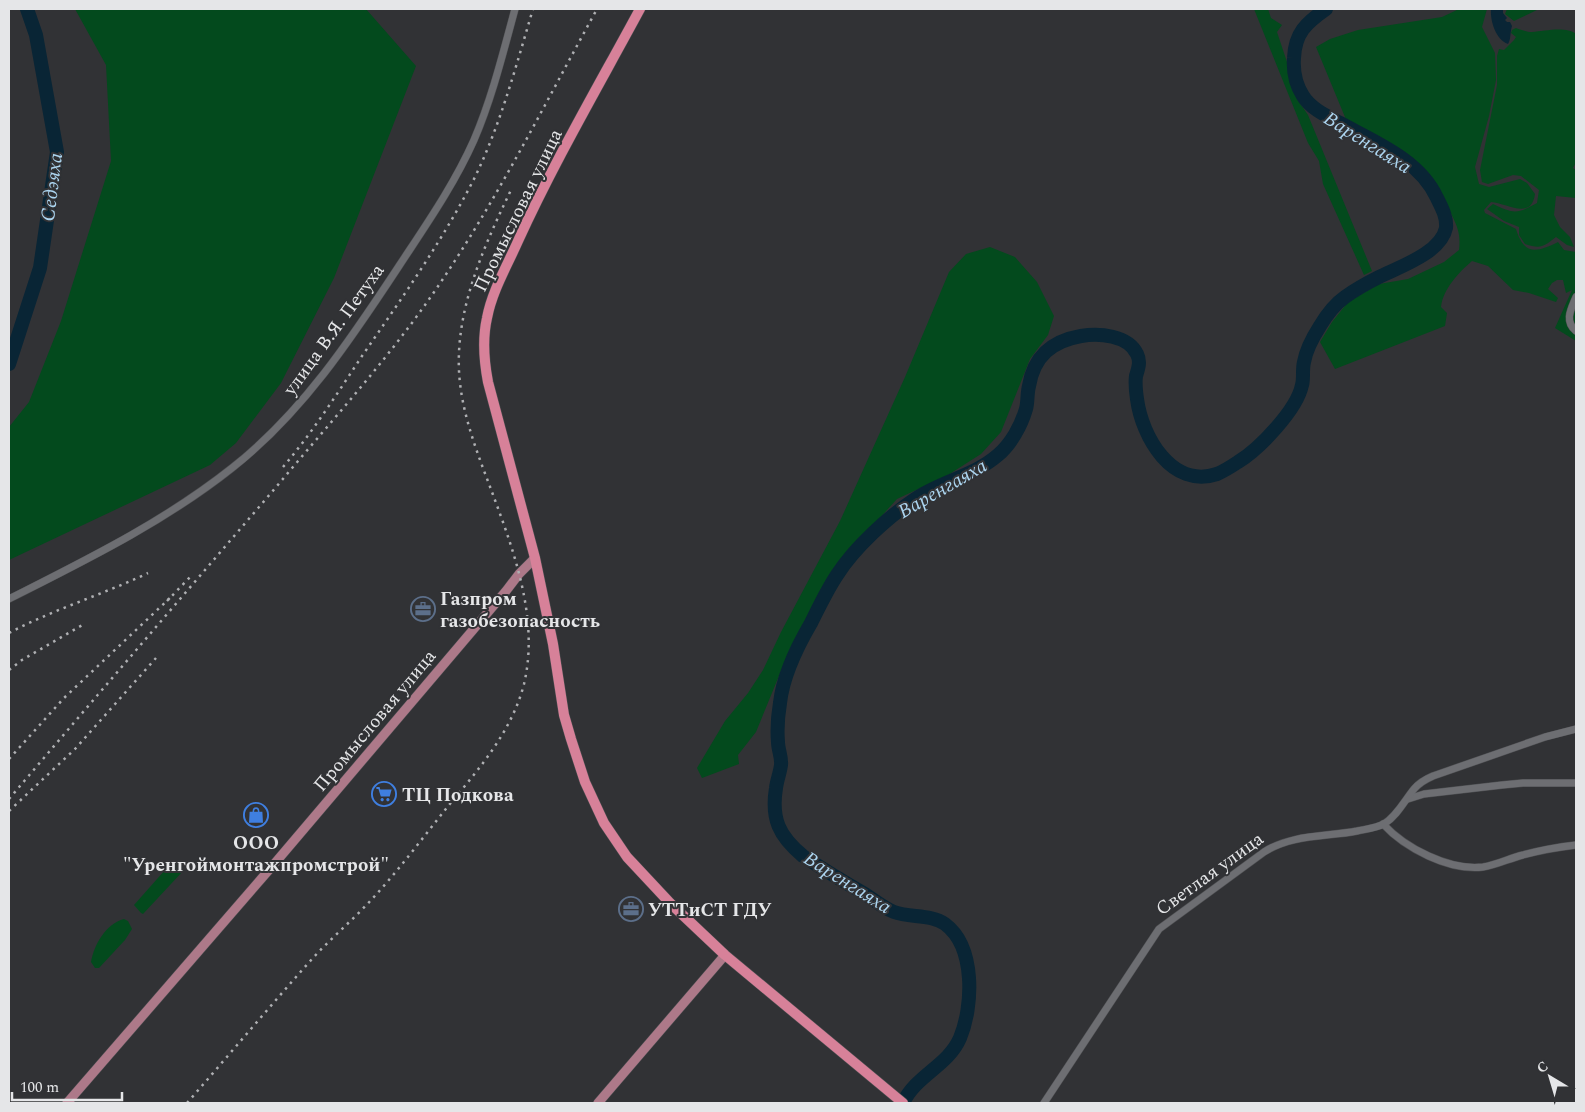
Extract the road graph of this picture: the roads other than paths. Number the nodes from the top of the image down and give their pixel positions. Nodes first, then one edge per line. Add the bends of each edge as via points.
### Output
1 (515, 9) edge
2 (640, 9) edge
3 (1576, 297) edge
4 (1576, 331) edge
5 (535, 558) junction
6 (9, 599) edge
7 (1576, 729) edge
8 (1576, 783) edge
9 (1407, 799) junction
10 (1384, 824) junction
11 (1576, 845) edge
12 (725, 955) junction
13 (68, 1103) edge
14 (598, 1103) edge
15 (903, 1103) edge
16 (1044, 1103) edge

1 - 6 street, улица В.Я. Петуха via 483,116 456,177 361,324 290,415 256,449 183,504 88,559
2 - 5 highway, Промысловая улица via 536,204 497,287 487,317 483,347 486,373
3 - 4 street via 1569,317
5 - 12 highway via 564,715 578,763 595,804 614,838 640,871
5 - 13 main road, Промысловая улица
7 - 9 street via 1433,776 1415,788
8 - 9 street via 1523,783 1424,794
9 - 10 street
10 - 11 street via 1395,836 1426,855 1470,866 1482,867
10 - 16 street, Светлая улица via 1274,845 1167,922 1153,936
12 - 14 main road
12 - 15 highway

